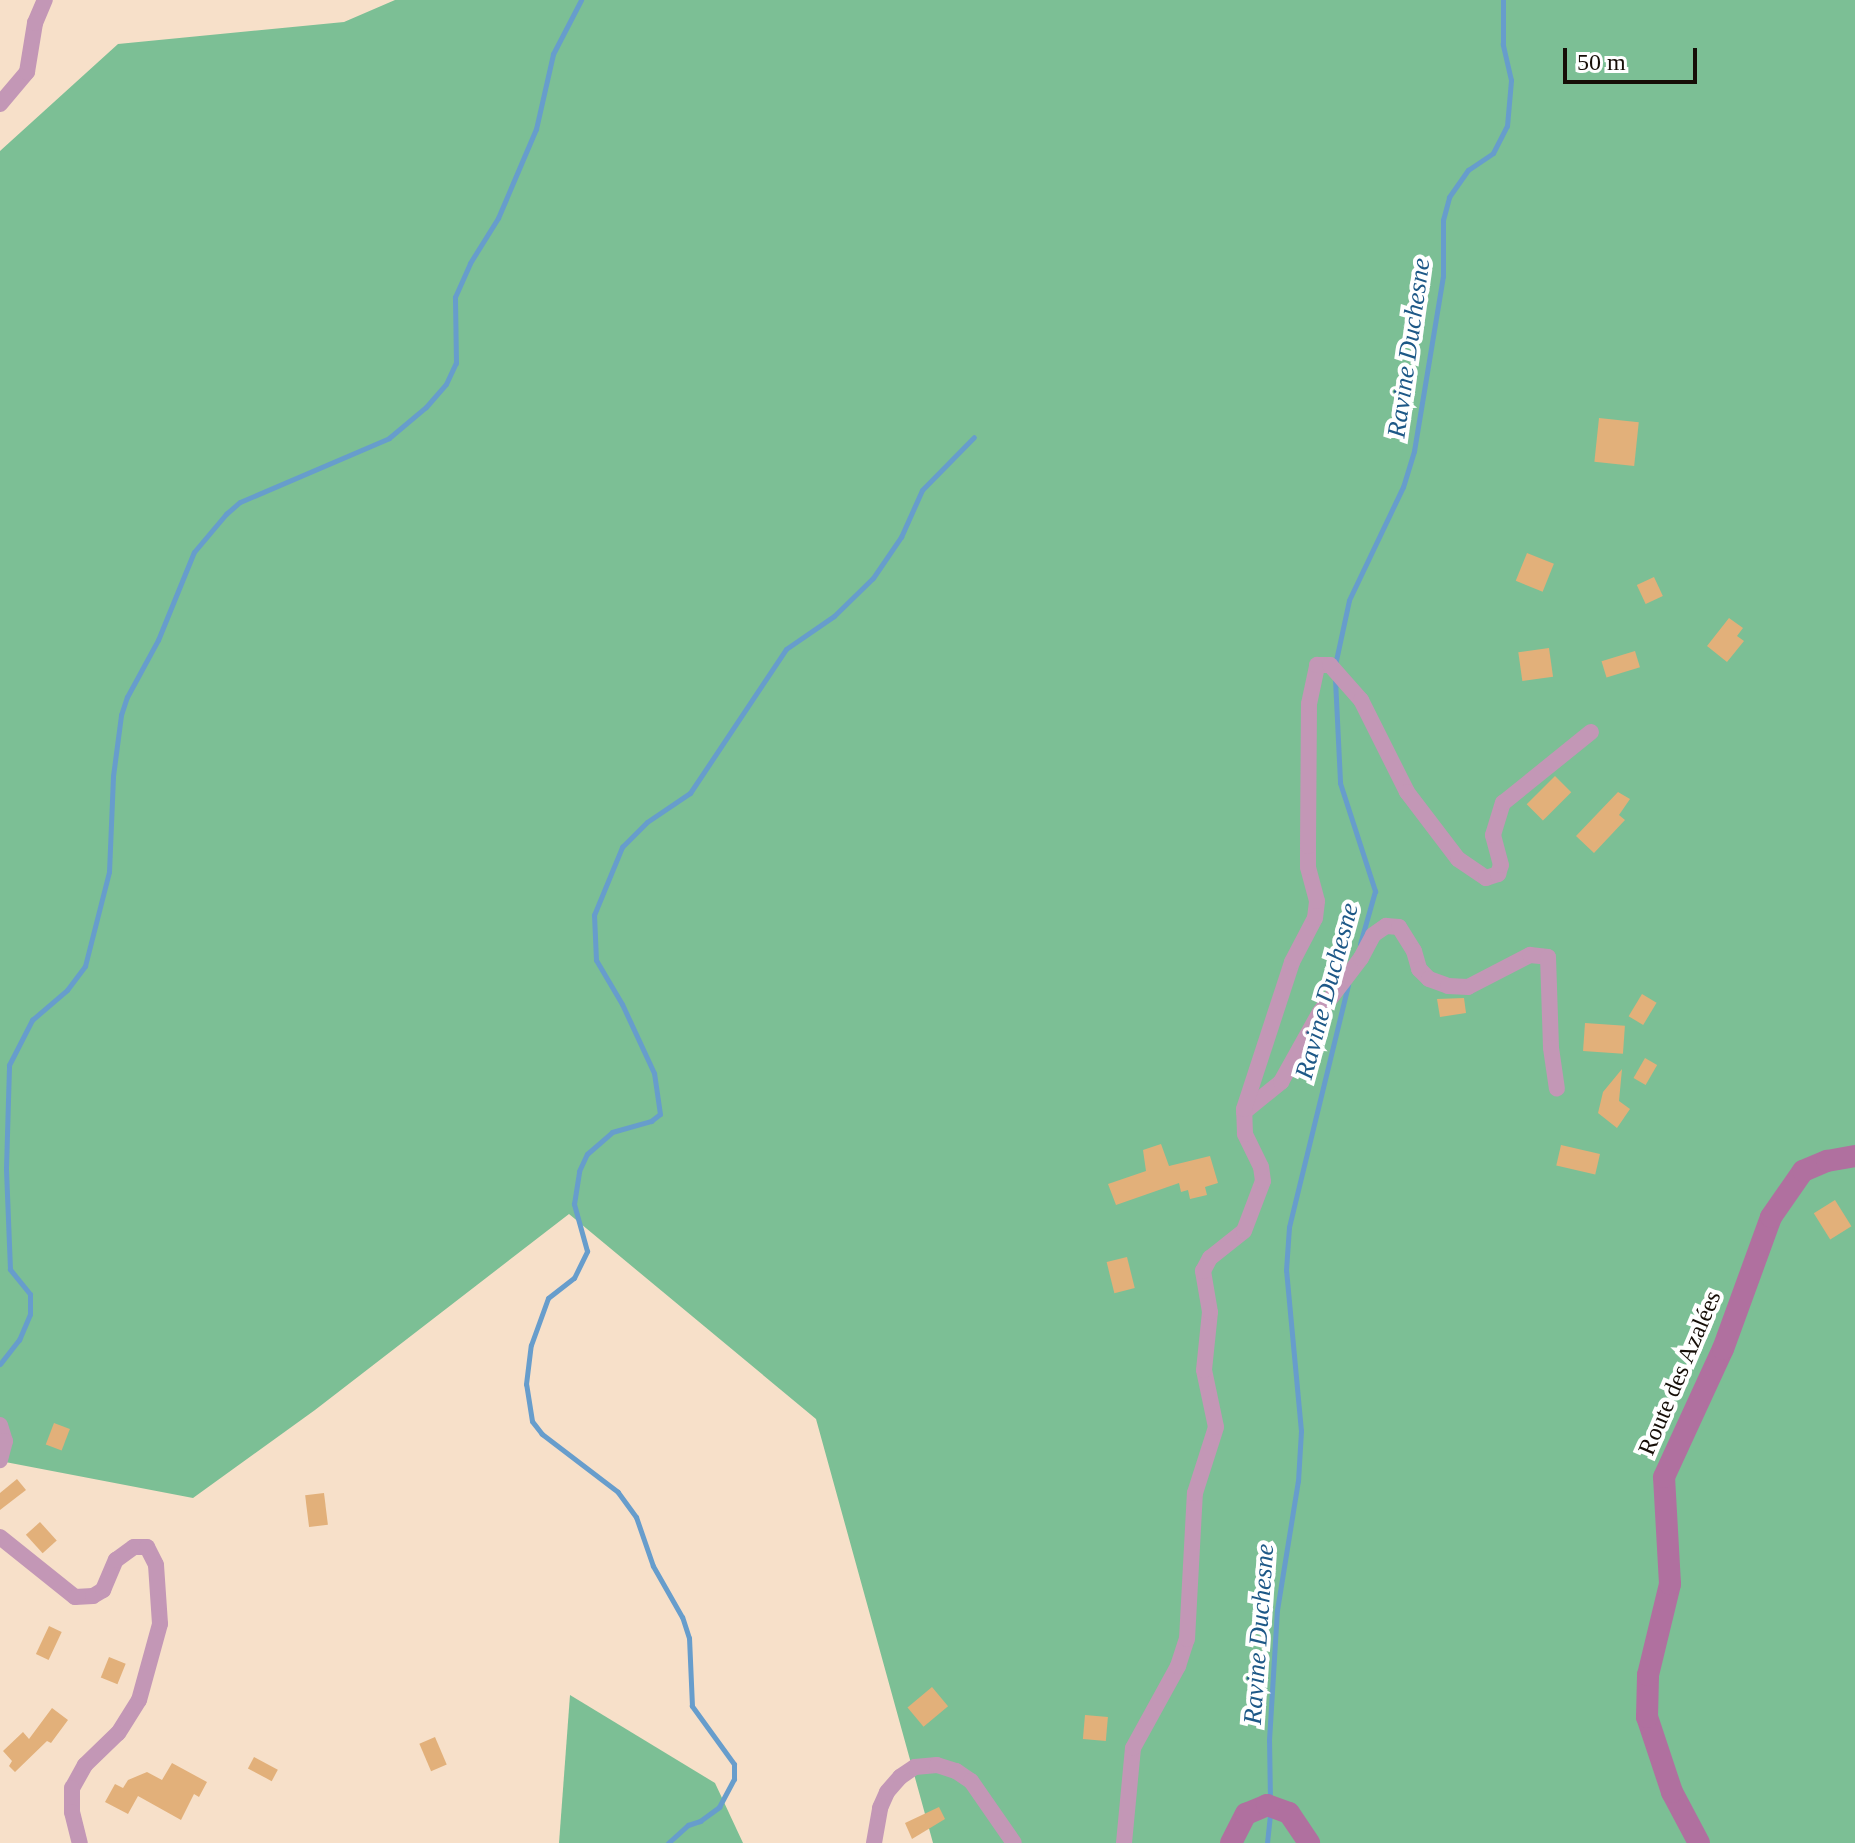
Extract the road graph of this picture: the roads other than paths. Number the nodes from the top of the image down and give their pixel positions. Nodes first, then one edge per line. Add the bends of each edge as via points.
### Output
1 (45, 0) edge
2 (0, 104) edge
3 (1591, 732) dead end
4 (1557, 1089) dead end
5 (1244, 1112) junction
6 (1855, 1156) edge
7 (0, 1425) edge
8 (0, 1460) edge
9 (0, 1537) edge
10 (80, 1843) edge
11 (874, 1843) edge
12 (1014, 1843) edge
13 (1124, 1843) edge
14 (1231, 1843) edge
15 (1309, 1843) edge
16 (1699, 1843) edge

1 - 2 street via 35,23 27,72
3 - 5 street via 1503,803 1493,835 1501,865 1498,874 1486,878 1458,859 1407,792 1361,700 1330,665 1317,665 1309,704 1308,867 1317,901 1315,918 1292,962
4 - 5 street via 1548,957 1530,955 1468,987 1448,986 1419,969 1399,927 1386,926 1373,935 1320,1012 1281,1082
5 - 13 street via 1247,1144 1263,1181 1244,1231 1210,1258 1203,1271 1210,1312 1204,1370 1216,1427 1195,1493 1187,1639 1133,1748
6 - 16 main road, Route des Azalées via 1803,1171 1771,1217 1723,1349 1664,1477 1670,1584 1648,1675 1647,1717 1656,1754
7 - 8 street via 5,1441
9 - 10 street via 75,1597 103,1590 116,1560 134,1547 147,1547 156,1565 160,1624 139,1700 72,1788
11 - 12 street via 887,1792 915,1767 937,1765 971,1781
14 - 15 main road via 1246,1814 1267,1805 1289,1813

